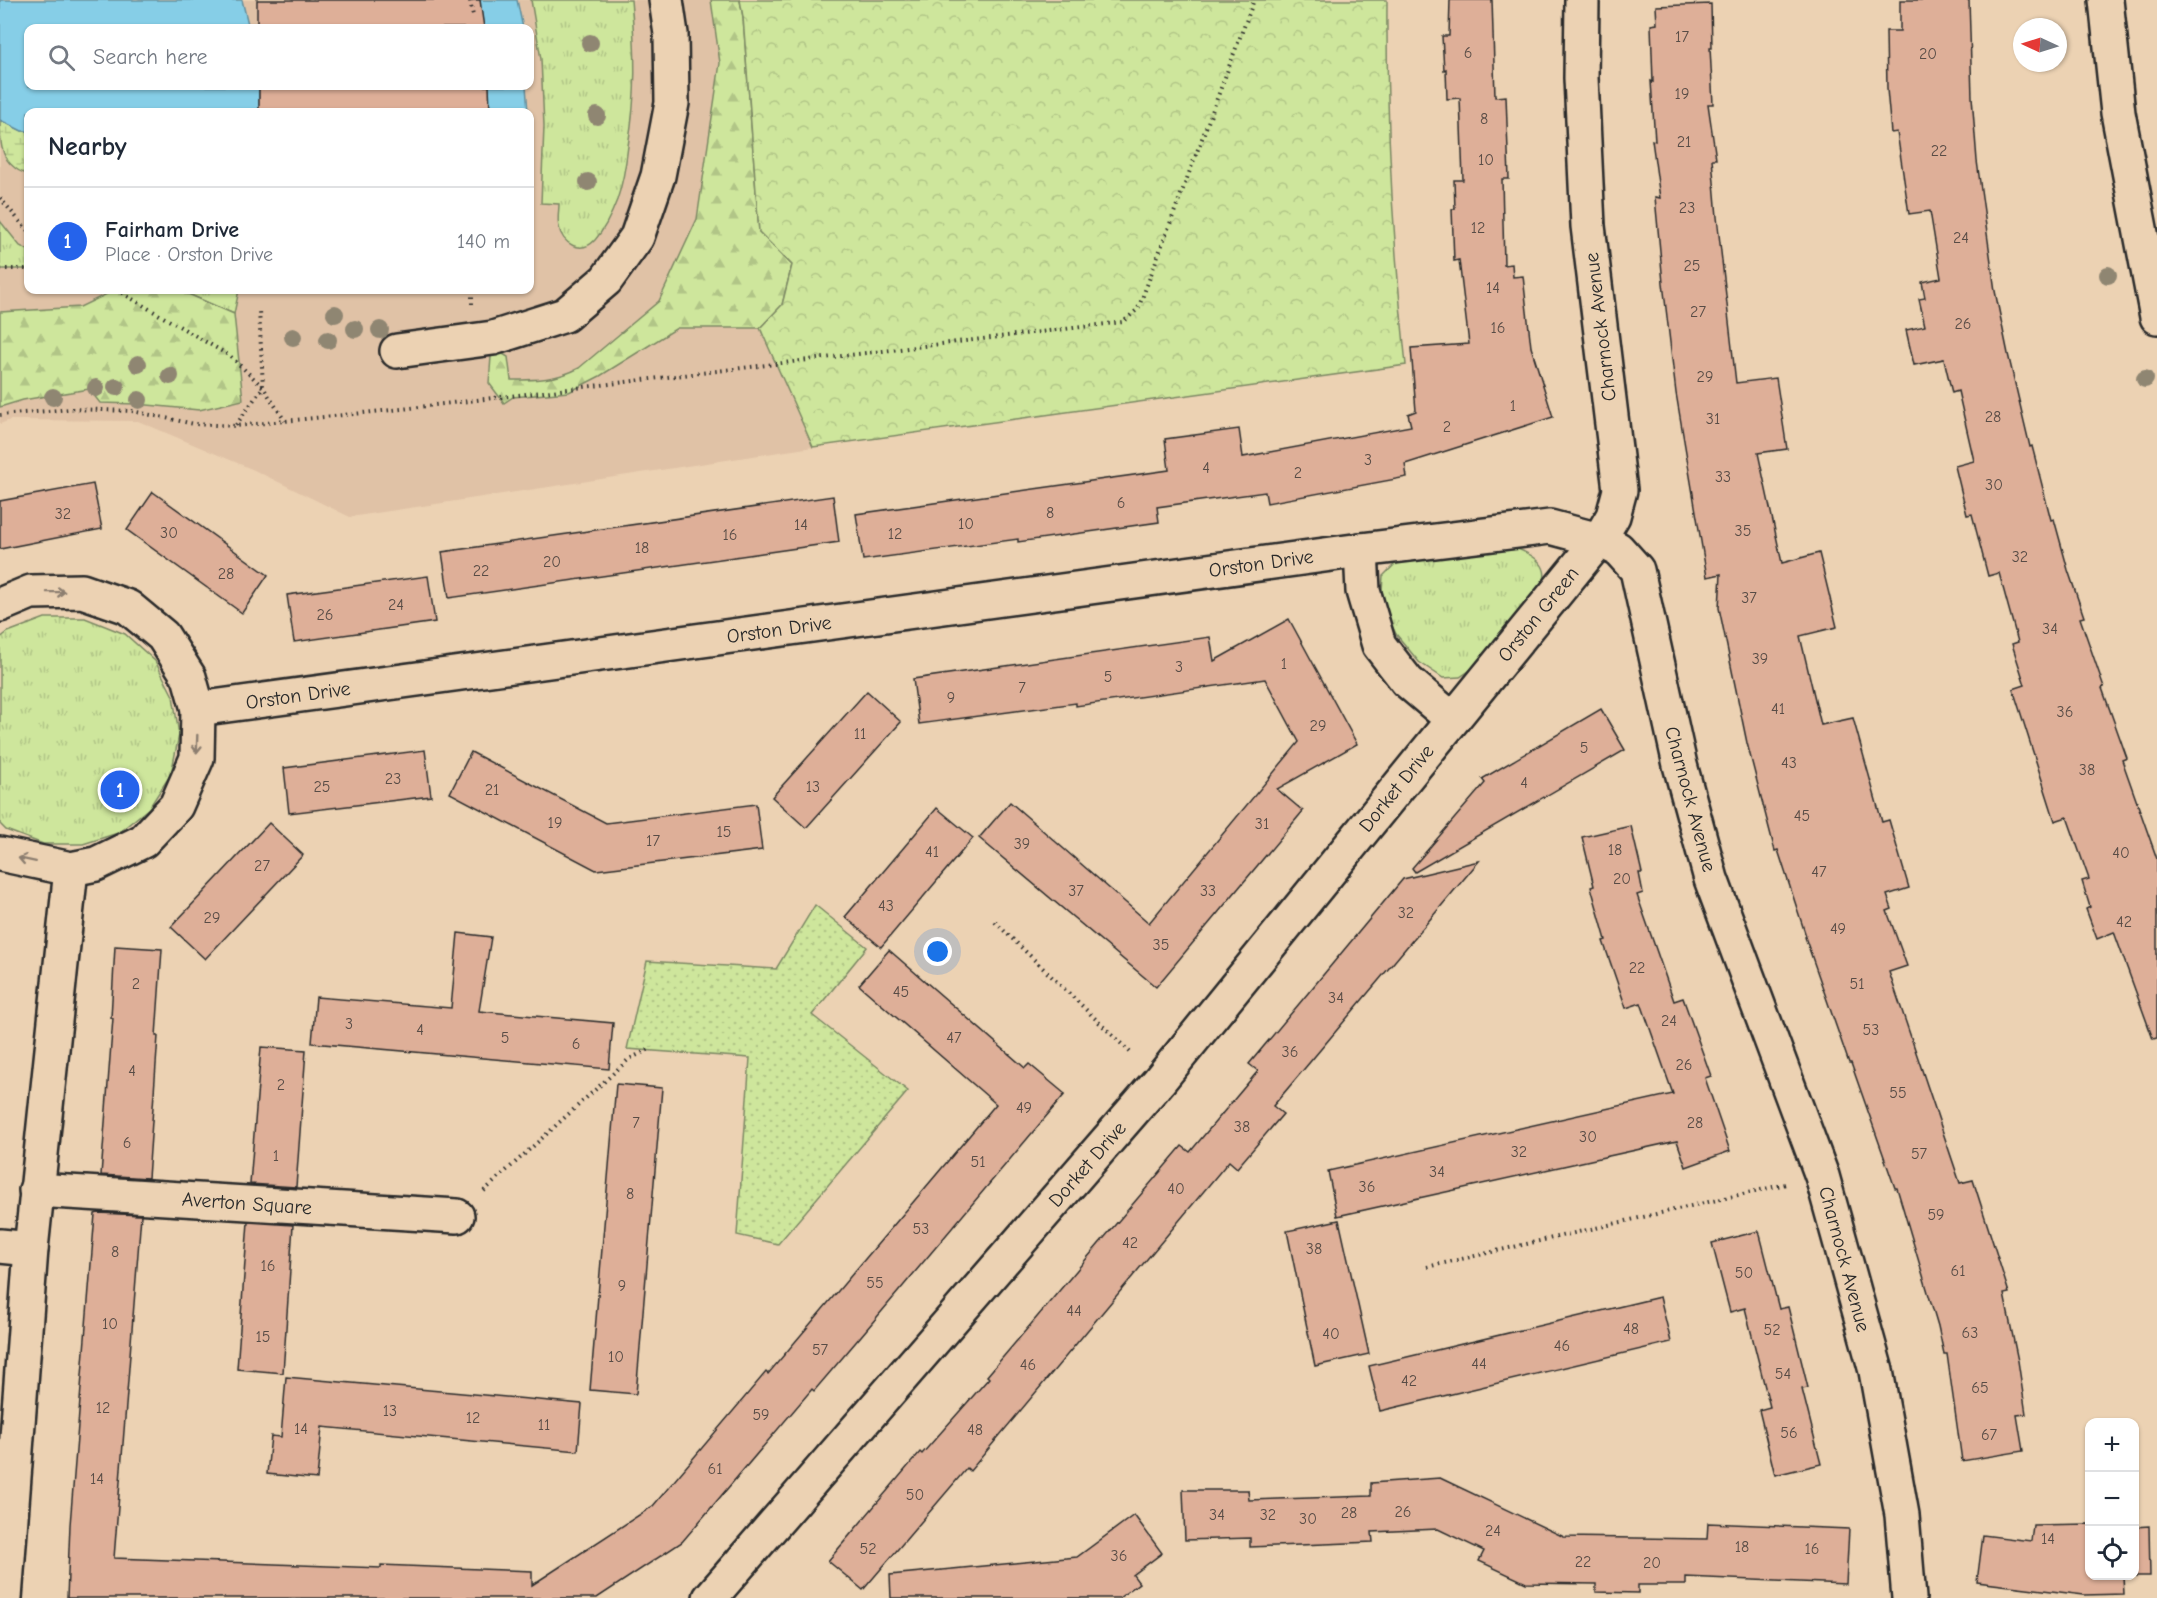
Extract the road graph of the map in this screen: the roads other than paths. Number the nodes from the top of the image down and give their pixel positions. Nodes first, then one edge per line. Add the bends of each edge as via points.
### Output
1 (666, 0) edge
2 (1582, 0) edge
3 (2106, 0) edge
4 (2157, 317) edge
5 (397, 351) dead end
6 (1599, 540) junction
7 (1361, 550) junction
8 (0, 605) edge
9 (198, 709) junction
10 (1452, 719) junction
11 (0, 854) edge
12 (71, 869) junction
13 (36, 1190) junction
14 (457, 1216) road end
15 (15, 1247) edge
16 (5, 1598) edge
17 (710, 1598) edge
18 (1909, 1598) edge

1 - 5 street via 671,34 672,103 658,176 637,237 606,280 565,315 493,338
2 - 6 street, Charnock Avenue via 1581,78 1588,226 1620,490 1613,516
3 - 4 street via 2118,113
6 - 7 street via 1550,527
6 - 10 street, Orston Green
6 - 18 street, Charnock Avenue via 1618,549 1637,570 1680,765 1711,879 1822,1176 1876,1371 1902,1515
7 - 9 street, Orston Drive
7 - 10 street via 1363,591 1379,645 1407,681
8 -> 9 street via 31,592 82,591 128,607 163,636 189,677
9 -> 12 street via 197,758 176,806 143,841 96,864
10 - 17 street, Dorket Drive via 1159,1081
12 -> 11 street
12 - 13 street
13 - 14 street, Averton Square
13 - 15 street
15 - 16 street

